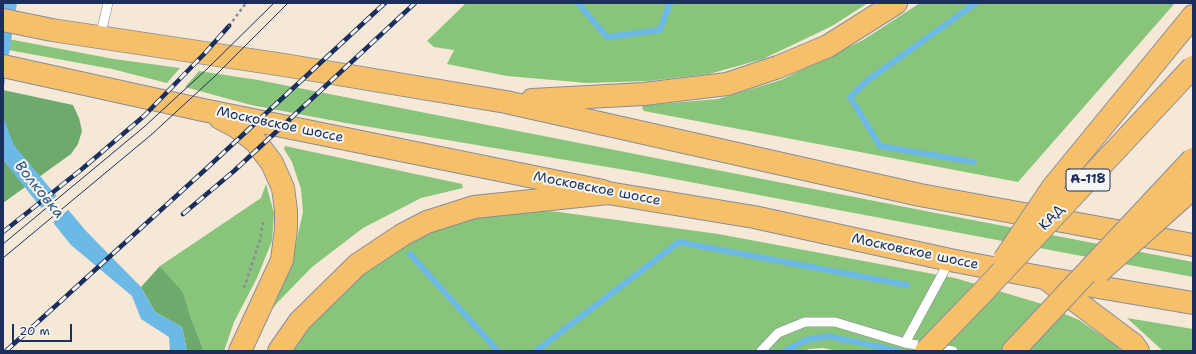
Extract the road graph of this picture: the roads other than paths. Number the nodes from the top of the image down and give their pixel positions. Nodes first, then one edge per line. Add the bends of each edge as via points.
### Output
1 (108, 3) edge
2 (896, 3) edge
3 (1193, 16) edge
4 (3, 20) edge
5 (100, 37) junction
6 (3, 66) edge
7 (1193, 67) edge
8 (506, 102) junction
9 (203, 110) junction
10 (1193, 159) edge
11 (1193, 188) edge
12 (608, 193) junction
13 (1193, 245) edge
14 (950, 260) junction
15 (1045, 278) junction
16 (982, 293) junction
17 (1193, 303) edge
18 (1031, 332) junction
19 (905, 343) junction
20 (240, 351) edge
21 (278, 351) edge
22 (761, 351) edge
23 (926, 351) edge
24 (953, 351) edge
25 (1013, 351) edge
26 (1138, 351) edge

1 - 5 lane
2 - 8 main road via 828,46 778,67 727,84 644,94
3 - 16 main road, bridge via 1053,187
4 - 5 main road
5 - 8 main road
6 - 9 main road, Московское шоссе
7 - 16 main road, КАД / А-118, bridge
8 - 13 main road via 920,195
9 - 12 main road, Московское шоссе
9 - 20 main road via 237,127 256,142 272,163 283,188 286,229 282,260
10 - 18 main road, bridge
11 - 18 main road, bridge
12 - 14 main road, Московское шоссе via 754,217
12 - 21 main road via 474,207 427,222 397,238 357,265 300,321
14 - 15 main road, Московское шоссе
14 - 19 lane
15 - 17 main road, Московское шоссе
15 - 26 main road via 1133,344
16 - 23 main road, КАД / А-118, bridge
18 - 25 main road
19 - 22 lane via 835,322 805,322 778,334
19 - 24 lane

